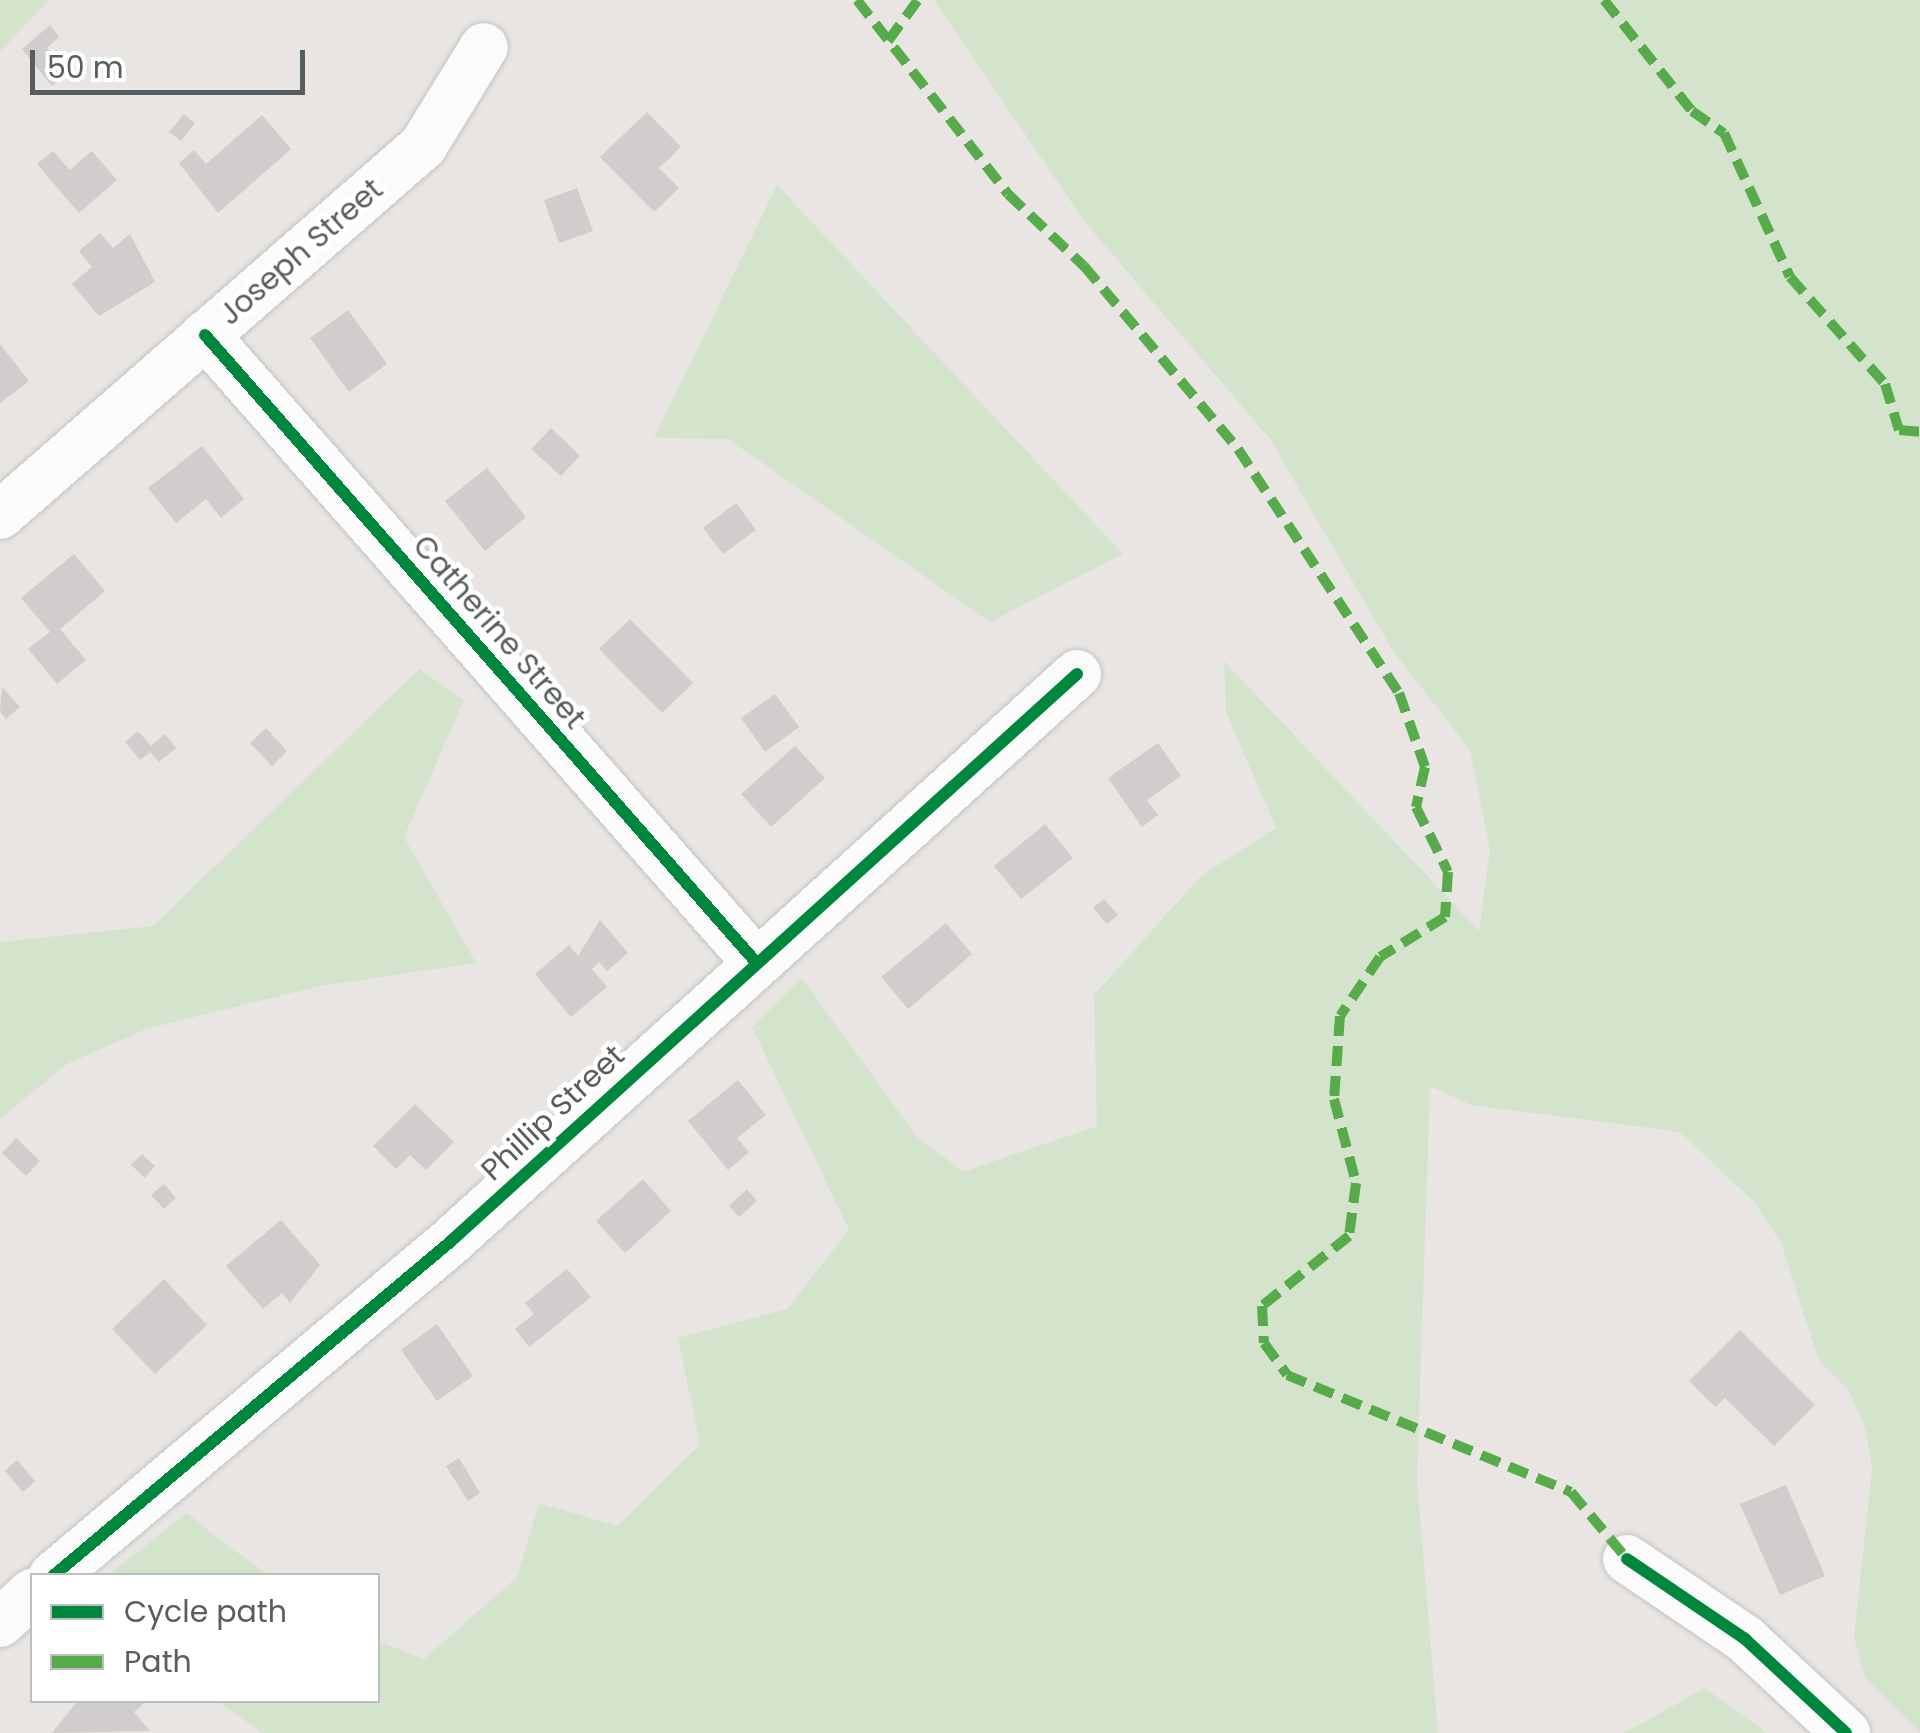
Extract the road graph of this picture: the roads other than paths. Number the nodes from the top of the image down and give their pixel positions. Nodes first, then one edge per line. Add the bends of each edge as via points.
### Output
1 (484, 47) dead end
2 (205, 335) junction
3 (0, 515) edge
4 (1077, 674) dead end
5 (754, 961) junction
6 (1628, 1560) dead end
7 (57, 1573) edge
8 (30, 1595) edge
9 (0, 1623) edge
10 (1846, 1733) edge

1 - 2 street, Joseph Street via 463,95 423,146
2 - 3 street, Joseph Street
2 - 5 street, Catherine Street
4 - 5 street, Phillip Street
5 - 7 street, Phillip Street via 392,1293
6 - 10 street via 1746,1640
8 - 9 street

